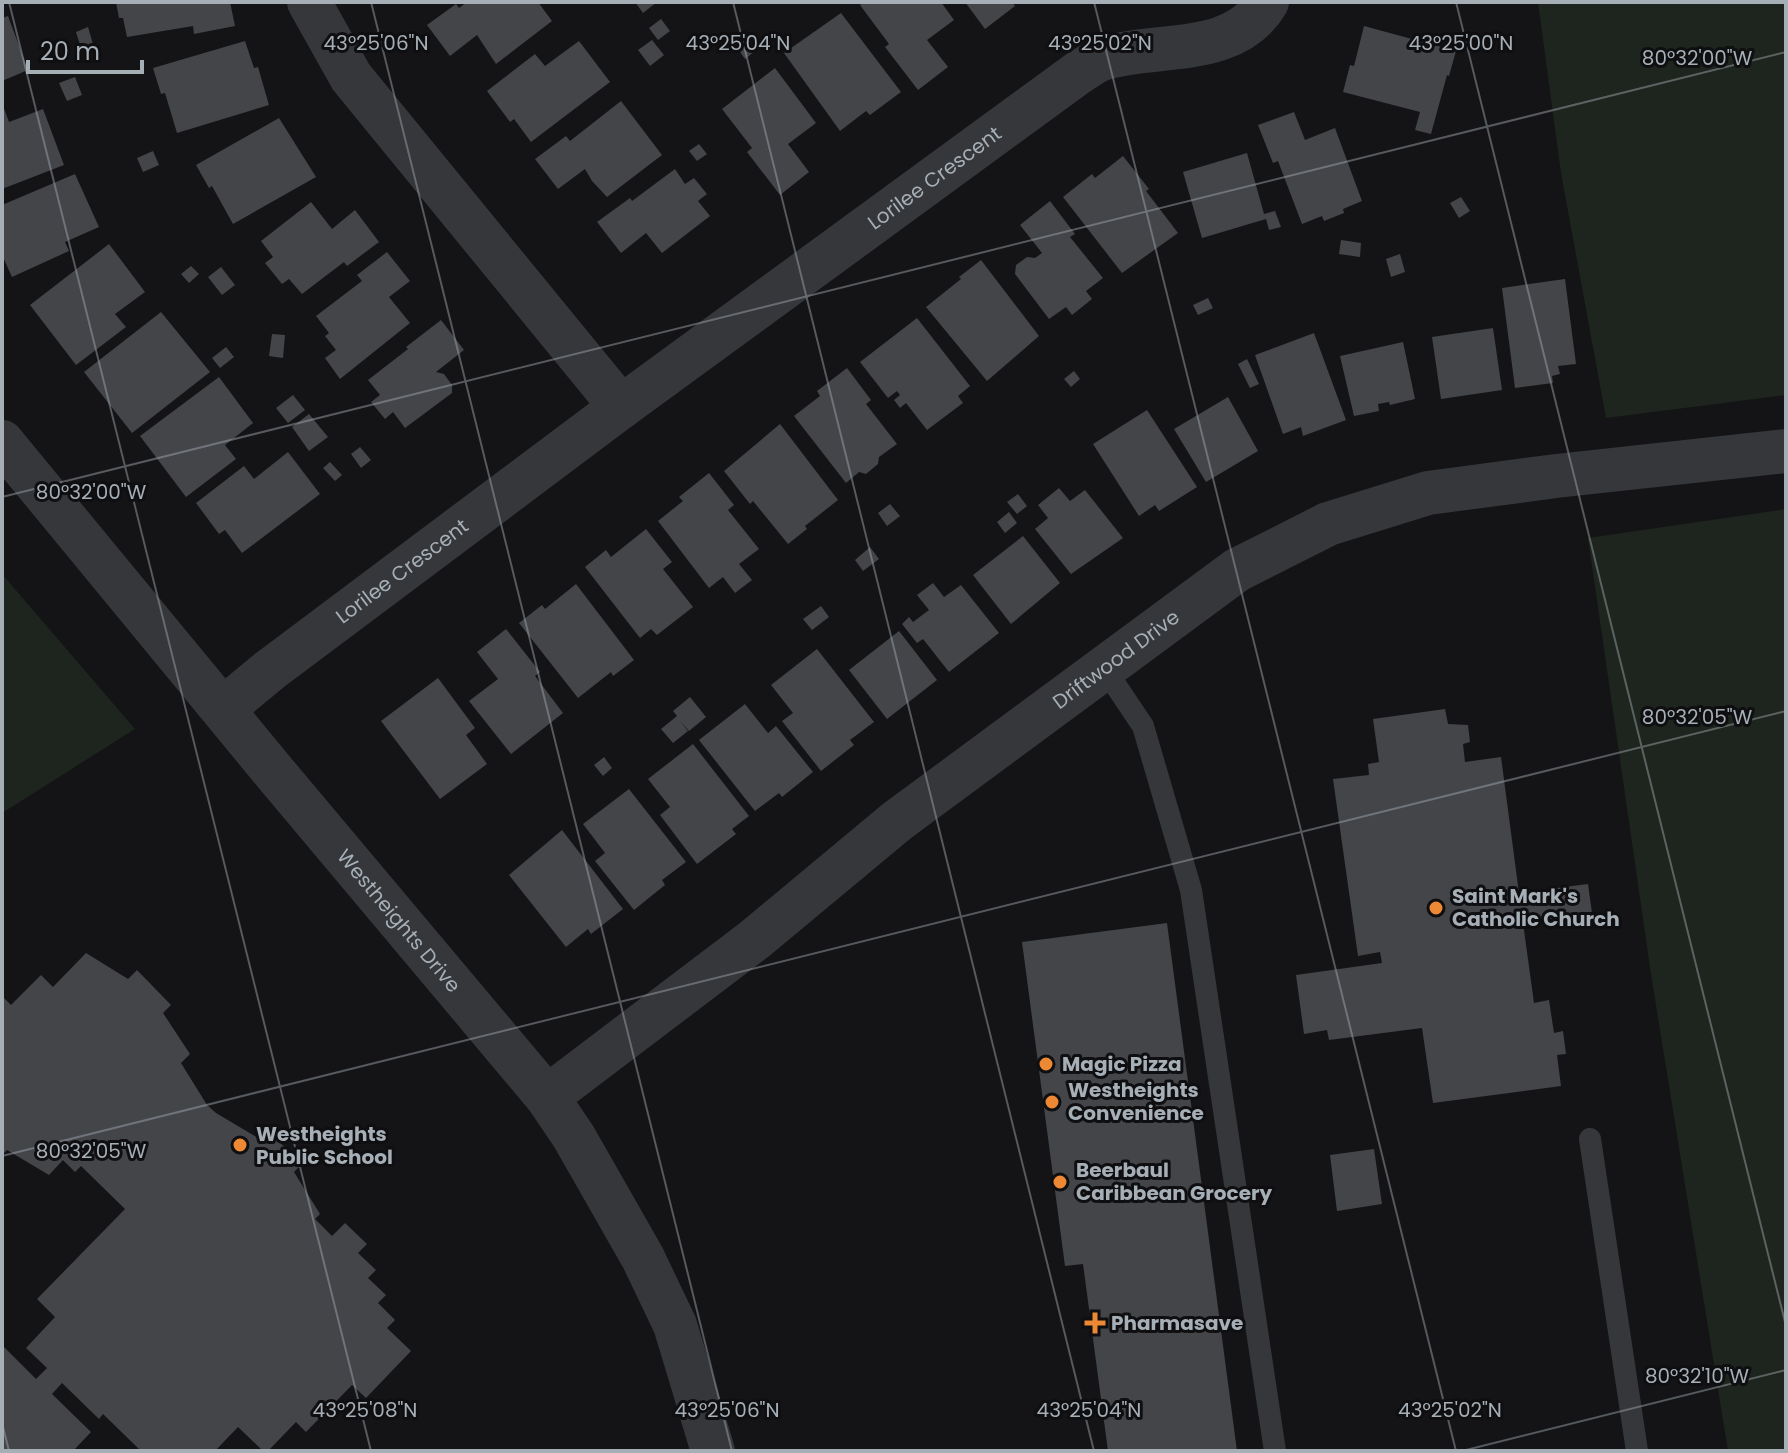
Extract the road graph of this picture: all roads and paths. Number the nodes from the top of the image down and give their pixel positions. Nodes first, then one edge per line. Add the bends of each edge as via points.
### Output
1 (309, 2) edge
2 (1267, 2) edge
3 (621, 407) junction
4 (2, 442) edge
5 (1786, 451) edge
6 (1104, 668) junction
7 (223, 709) junction
8 (547, 1097) junction
9 (1590, 1139) dead end
10 (713, 1451) edge
11 (1275, 1451) edge
12 (1637, 1451) edge

1 - 3 street via 351,77
2 - 3 street, Lorilee Crescent via 1239,32 1221,40 1100,59
3 - 7 street, Lorilee Crescent
4 - 7 street, Westheights Drive
5 - 6 street, Driftwood Drive via 1428,493 1328,524 1237,570
6 - 8 street, Driftwood Drive via 897,821 754,940
6 - 11 lane via 1143,726 1191,890
7 - 8 street, Westheights Drive
8 - 10 street, Westheights Drive via 643,1258 675,1325
9 - 12 lane

